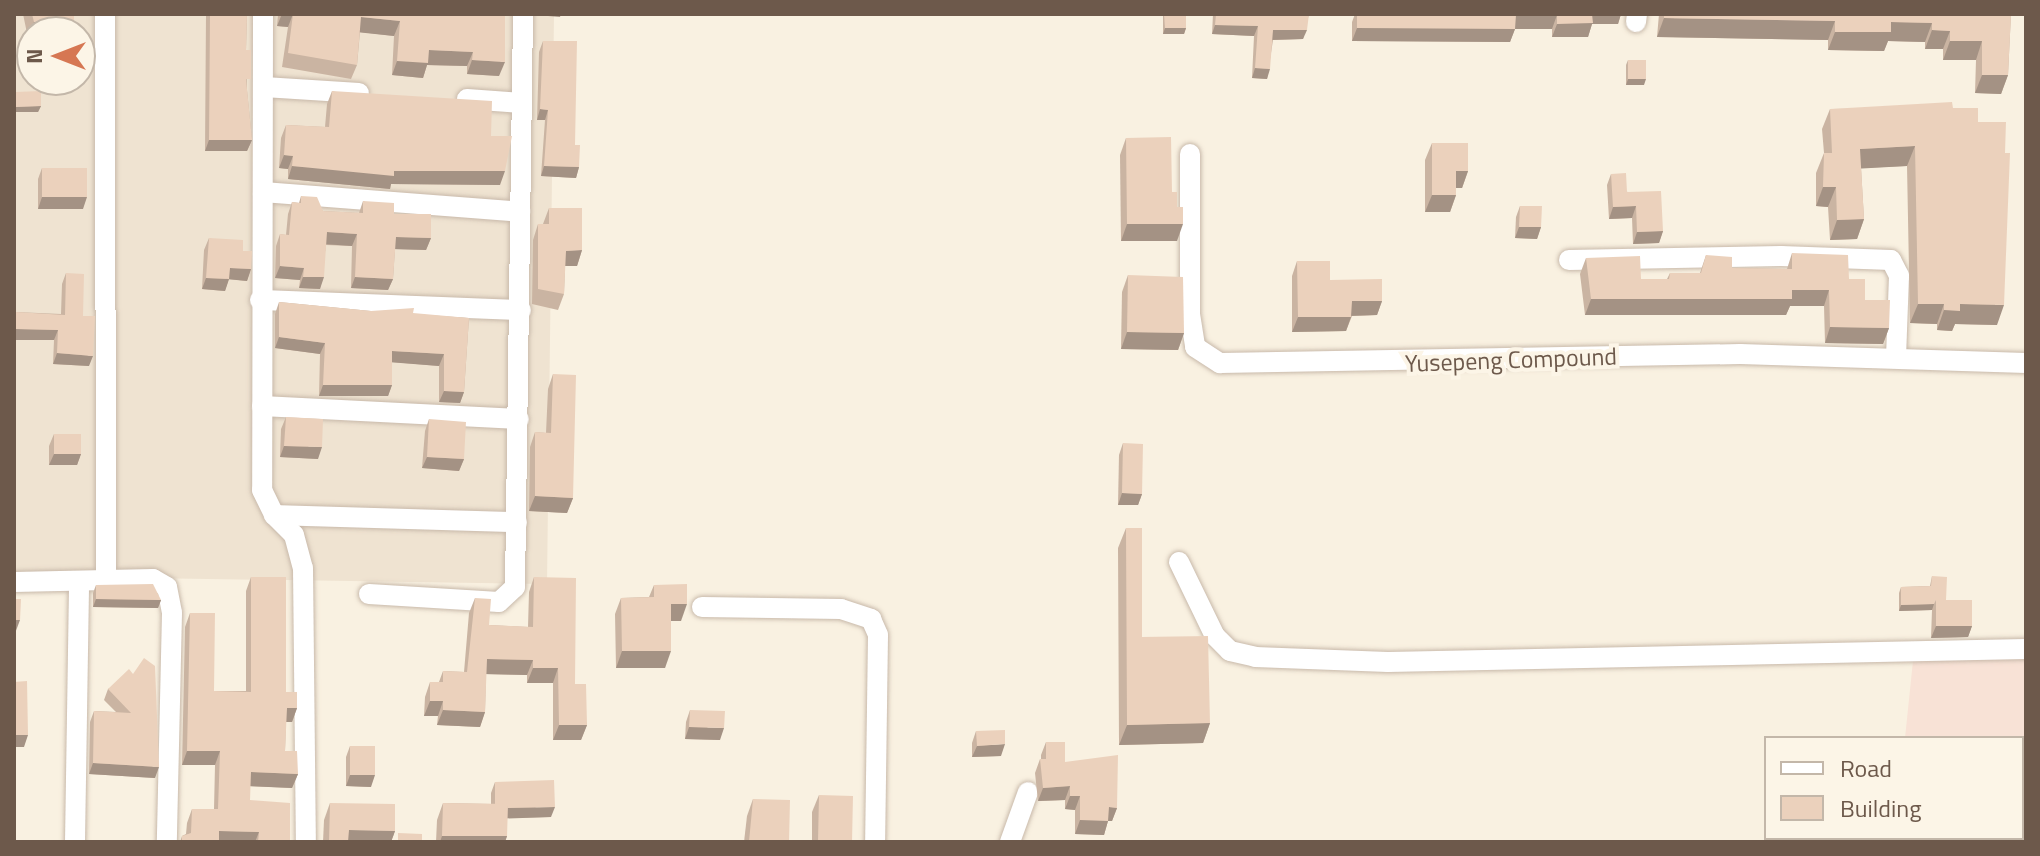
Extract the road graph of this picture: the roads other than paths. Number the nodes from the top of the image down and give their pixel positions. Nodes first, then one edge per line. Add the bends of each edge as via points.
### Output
1 (105, 14) edge
2 (263, 14) edge
3 (523, 14) edge
4 (264, 87) junction
5 (385, 94) edge
6 (446, 98) edge
7 (522, 103) junction
8 (1190, 154) dead end
9 (263, 192) junction
10 (520, 212) junction
11 (1569, 260) dead end
12 (260, 300) junction
13 (521, 310) junction
14 (1896, 358) junction
15 (2026, 363) edge
16 (262, 406) junction
17 (519, 419) junction
18 (274, 515) junction
19 (517, 522) junction
20 (1179, 562) dead end
21 (106, 580) junction
22 (14, 582) edge
23 (79, 583) junction
24 (369, 594) dead end
25 (702, 607) dead end
26 (2026, 649) edge
27 (1028, 792) dead end
28 (75, 842) edge
29 (167, 842) edge
30 (306, 842) edge
31 (875, 842) edge
32 (1010, 842) edge

1 - 21 street
2 - 4 street
3 - 7 street
4 - 5 street
4 - 9 street
6 - 7 street
7 - 10 street
8 - 14 street, Yusepeng Compound via 1190,314 1195,347 1220,363 1740,354
9 - 10 street
9 - 12 street
10 - 13 street
11 - 14 street via 1891,260 1899,276
12 - 13 street
12 - 16 street
13 - 17 street
14 - 15 street, Yusepeng Compound
16 - 17 street
16 - 18 street via 262,490
17 - 19 street
18 - 19 street
18 - 30 street via 294,535 303,568
19 - 24 street via 515,587 499,602
20 - 26 street via 1215,636 1230,651 1255,657 1388,662
21 - 23 street
21 - 29 street via 153,579 170,594
22 - 23 street
23 - 28 street
25 - 31 street via 841,609 871,619 878,635
27 - 32 street

